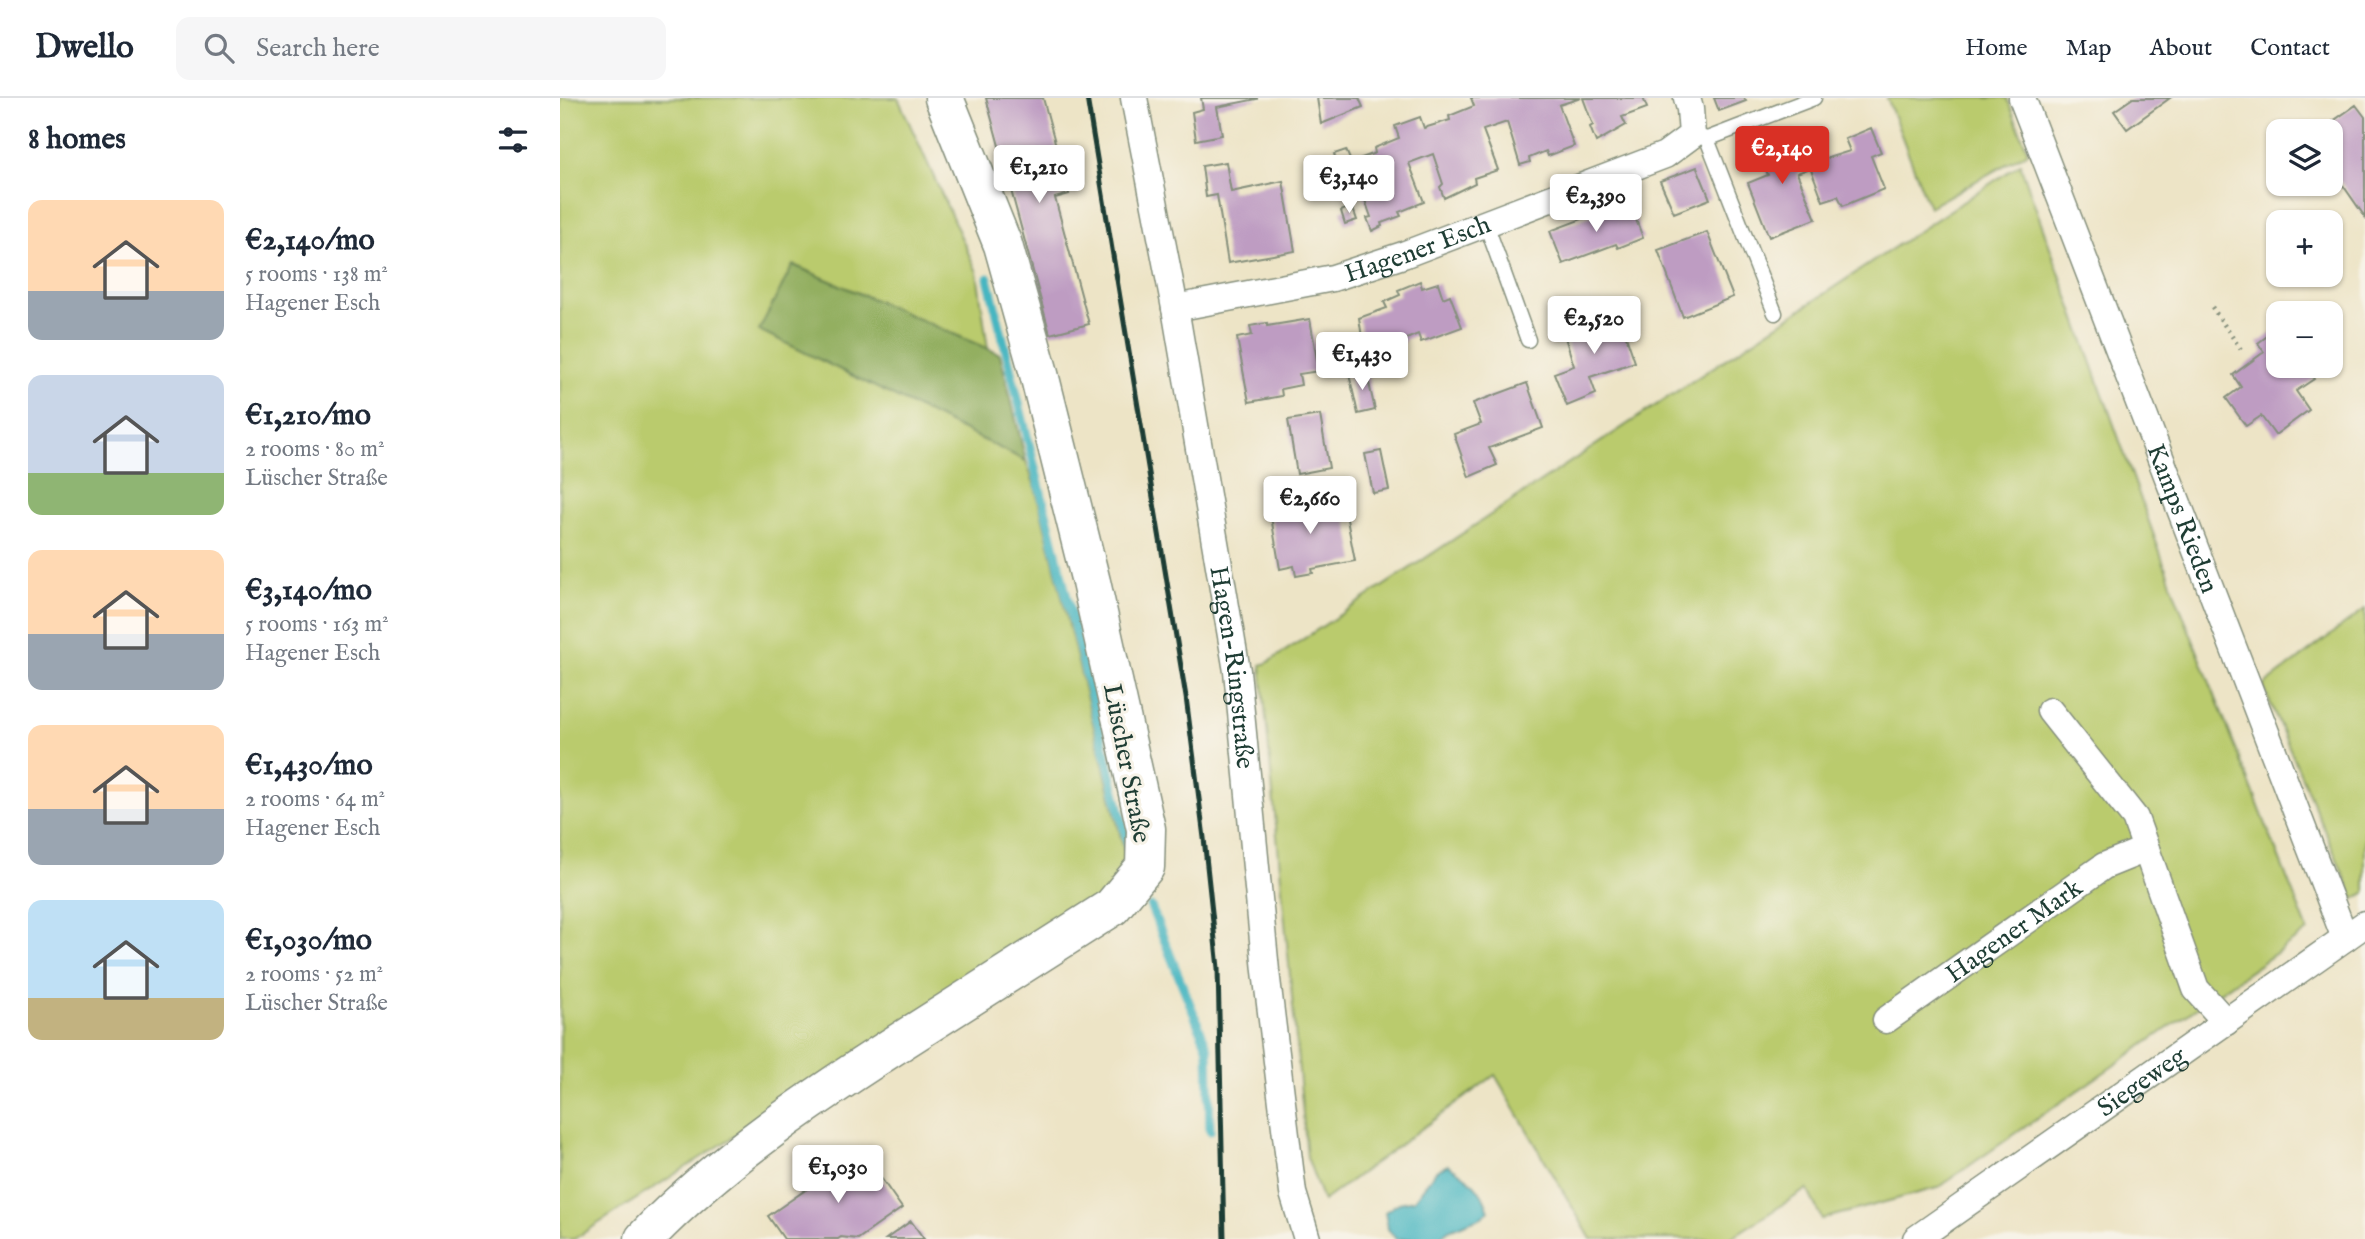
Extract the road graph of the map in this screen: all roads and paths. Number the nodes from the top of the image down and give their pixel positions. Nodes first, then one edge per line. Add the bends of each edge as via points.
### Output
1 (944, 98) edge
2 (1134, 98) edge
3 (1686, 98) edge
4 (1814, 98) edge
5 (2022, 98) edge
6 (1699, 137) junction
7 (1486, 224) junction
8 (2212, 307) dead end
9 (1175, 308) junction
10 (1775, 313) dead end
11 (1528, 340) dead end
12 (2242, 351) dead end
13 (2050, 711) dead end
14 (2146, 849) junction
15 (2355, 931) edge
16 (1886, 1020) dead end
17 (2226, 1022) junction
18 (644, 1239) edge
19 (1307, 1239) edge
20 (1916, 1239) edge

1 - 18 street, Lüscher Straße via 1003,245 1038,370 1146,829 1145,867 1112,907 841,1079 754,1143 666,1215
2 - 9 street, Hagen-Ringstraße
3 - 6 street
4 - 6 lane
5 - 15 street, Kamps Rieden
6 - 7 street, Hagener Esch via 1665,155
6 - 10 lane
7 - 9 street, Hagener Esch via 1333,278
7 - 11 lane
8 - 12 path
9 - 19 street, Hagen-Ringstraße via 1237,671 1293,1192
13 - 14 street via 2134,818
14 - 16 street, Hagener Mark via 2104,866
14 - 17 street via 2196,989
15 - 17 street, Siegeweg
17 - 20 street, Siegeweg

